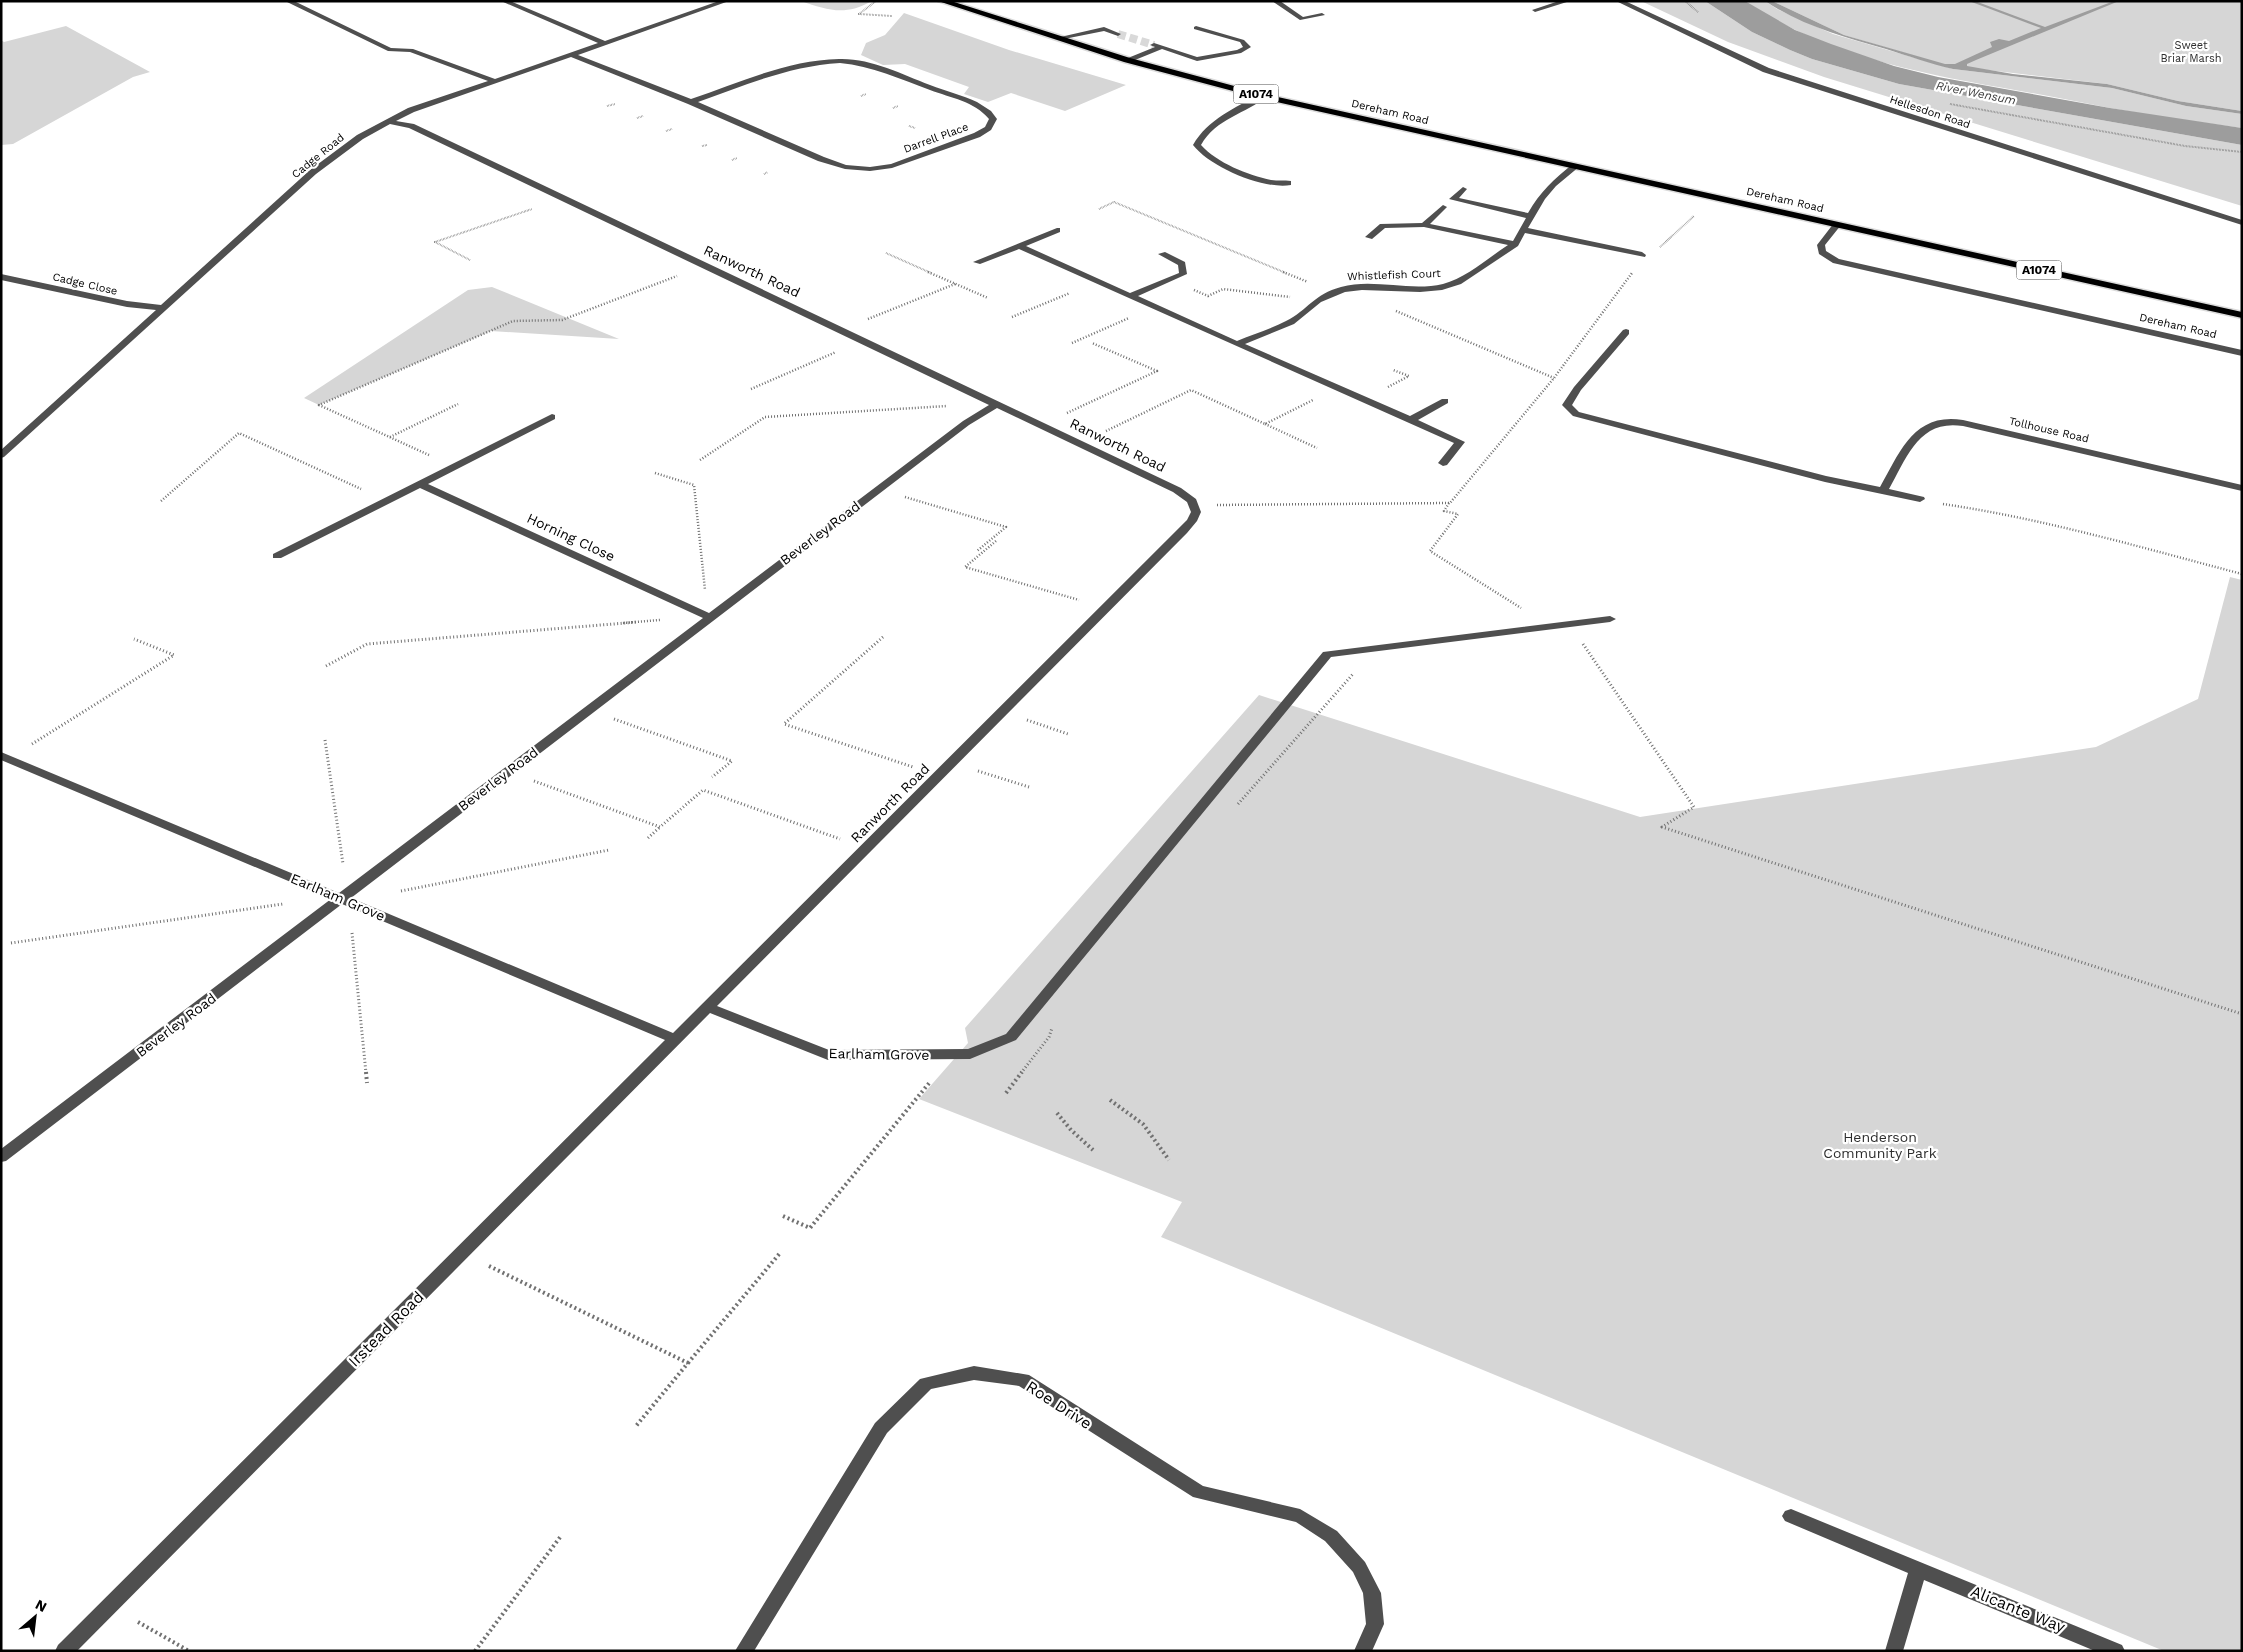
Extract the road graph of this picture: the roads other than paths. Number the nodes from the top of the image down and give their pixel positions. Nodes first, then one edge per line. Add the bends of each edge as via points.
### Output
1 (288, 1) edge
2 (504, 1) edge
3 (726, 1) edge
4 (942, 1) edge
5 (1275, 1) edge
6 (1567, 1) edge
7 (1619, 1) edge
8 (1534, 10) dead end
9 (1322, 15) dead end
10 (1302, 19) junction
11 (1294, 21) dead end
12 (1196, 28) dead end
13 (1118, 34) tunnel mouth
14 (1060, 38) junction
15 (605, 43) junction
16 (1154, 45) tunnel mouth
17 (1162, 47) junction
18 (572, 55) junction
19 (1127, 60) junction
20 (495, 81) junction
21 (1263, 96) junction
22 (691, 102) junction
23 (387, 121) junction
24 (1576, 166) junction
25 (1288, 183) dead end
26 (1463, 189) dead end
27 (1443, 207) dead end
28 (1530, 216) junction
29 (2242, 223) edge
30 (1424, 225) junction
31 (1837, 225) junction
32 (1057, 230) dead end
33 (1524, 230) junction
34 (1369, 237) dead end
35 (1515, 244) junction
36 (1019, 246) junction
37 (1162, 254) dead end
38 (1642, 255) dead end
39 (977, 262) dead end
40 (1, 277) edge
41 (1130, 296) junction
42 (164, 308) junction
43 (2242, 314) edge
44 (1626, 332) dead end
45 (1237, 344) junction
46 (2242, 353) edge
47 (1445, 401) dead end
48 (998, 404) junction
49 (552, 417) dead end
50 (1410, 420) junction
51 (1, 455) edge
52 (1443, 463) dead end
53 (420, 484) junction
54 (2242, 488) edge
55 (1882, 492) junction
56 (1920, 499) road end
57 (277, 556) dead end
58 (710, 617) junction
59 (1610, 619) dead end
60 (1, 756) edge
61 (342, 899) junction
62 (707, 1007) junction
63 (675, 1039) junction
64 (1, 1157) edge
65 (1791, 1516) dead end
66 (1918, 1569) junction
67 (64, 1651) edge
68 (744, 1651) edge
69 (1364, 1651) edge
70 (1894, 1651) edge
71 (2116, 1651) edge

1 - 20 street via 390,50 411,50
2 - 15 street
3 - 15 street, Cadge Road
4 - 14 highway, Dereham Road / A1074
5 - 10 street
6 - 8 street
7 - 29 street, Hellesdon Road via 1766,70
9 - 10 street
10 - 11 street
12 - 17 street via 1242,40 1247,47 1239,52 1197,59
13 - 14 street via 1104,29
14 - 19 highway, Dereham Road / A1074
15 - 18 street, Cadge Road
16 - 17 street
17 - 19 street
18 - 20 street, Cadge Road
18 - 22 street, Darrell Place
19 - 21 highway, Dereham Road / A1074
20 - 23 street, Cadge Road
21 - 24 highway, Dereham Road / A1074
21 - 25 street via 1211,127 1200,137 1197,145 1202,153 1214,160 1270,186
22 - 22 street, Darrell Place via 803,64 850,62 972,102 993,119 988,128 977,135 892,166 853,168 821,160
23 - 42 street, Cadge Road via 313,172
23 - 48 street, Ranworth Road via 411,126
24 - 28 street, Whistlefish Court via 1553,184
24 - 31 highway, Dereham Road / A1074
26 - 28 street via 1453,199
27 - 30 street
28 - 33 street, Whistlefish Court
30 - 34 street via 1383,226
30 - 35 street
31 - 43 highway, Dereham Road / A1074
31 - 46 street, Dereham Road via 1821,245 1822,252 1836,261
32 - 36 street
33 - 35 street, Whistlefish Court
33 - 38 street
35 - 45 street, Whistlefish Court via 1458,282 1420,289 1362,287 1334,292 1318,300 1291,322
36 - 39 street
36 - 41 street
37 - 41 street via 1182,264 1183,274
40 - 42 street, Cadge Close via 127,304
41 - 45 street
42 - 51 street, Cadge Road
44 - 55 street via 1576,389 1567,405 1576,414
45 - 50 street
47 - 50 street
48 - 58 street, Beverley Road via 966,423
48 - 62 street, Ranworth Road via 1177,490 1192,501 1196,512 1192,521
49 - 53 street
50 - 52 street via 1460,442
53 - 57 street
53 - 58 street, Horning Close
54 - 55 street, Tollhouse Road via 1945,421 1928,426 1916,436
55 - 56 street
58 - 61 street, Beverley Road
59 - 62 street, Earlham Grove via 1328,654 1012,1037 970,1054 828,1055
60 - 61 street, Earlham Grove
61 - 63 street, Earlham Grove
61 - 64 street, Beverley Road
62 - 63 street, Irstead Road
63 - 67 street, Irstead Road
65 - 66 street, Alicante Way
66 - 70 street
66 - 71 street, Alicante Way
68 - 69 street, Roe Drive via 881,1428 926,1384 974,1373 1022,1380 1199,1492 1300,1516 1331,1536 1359,1567 1372,1593 1375,1624

